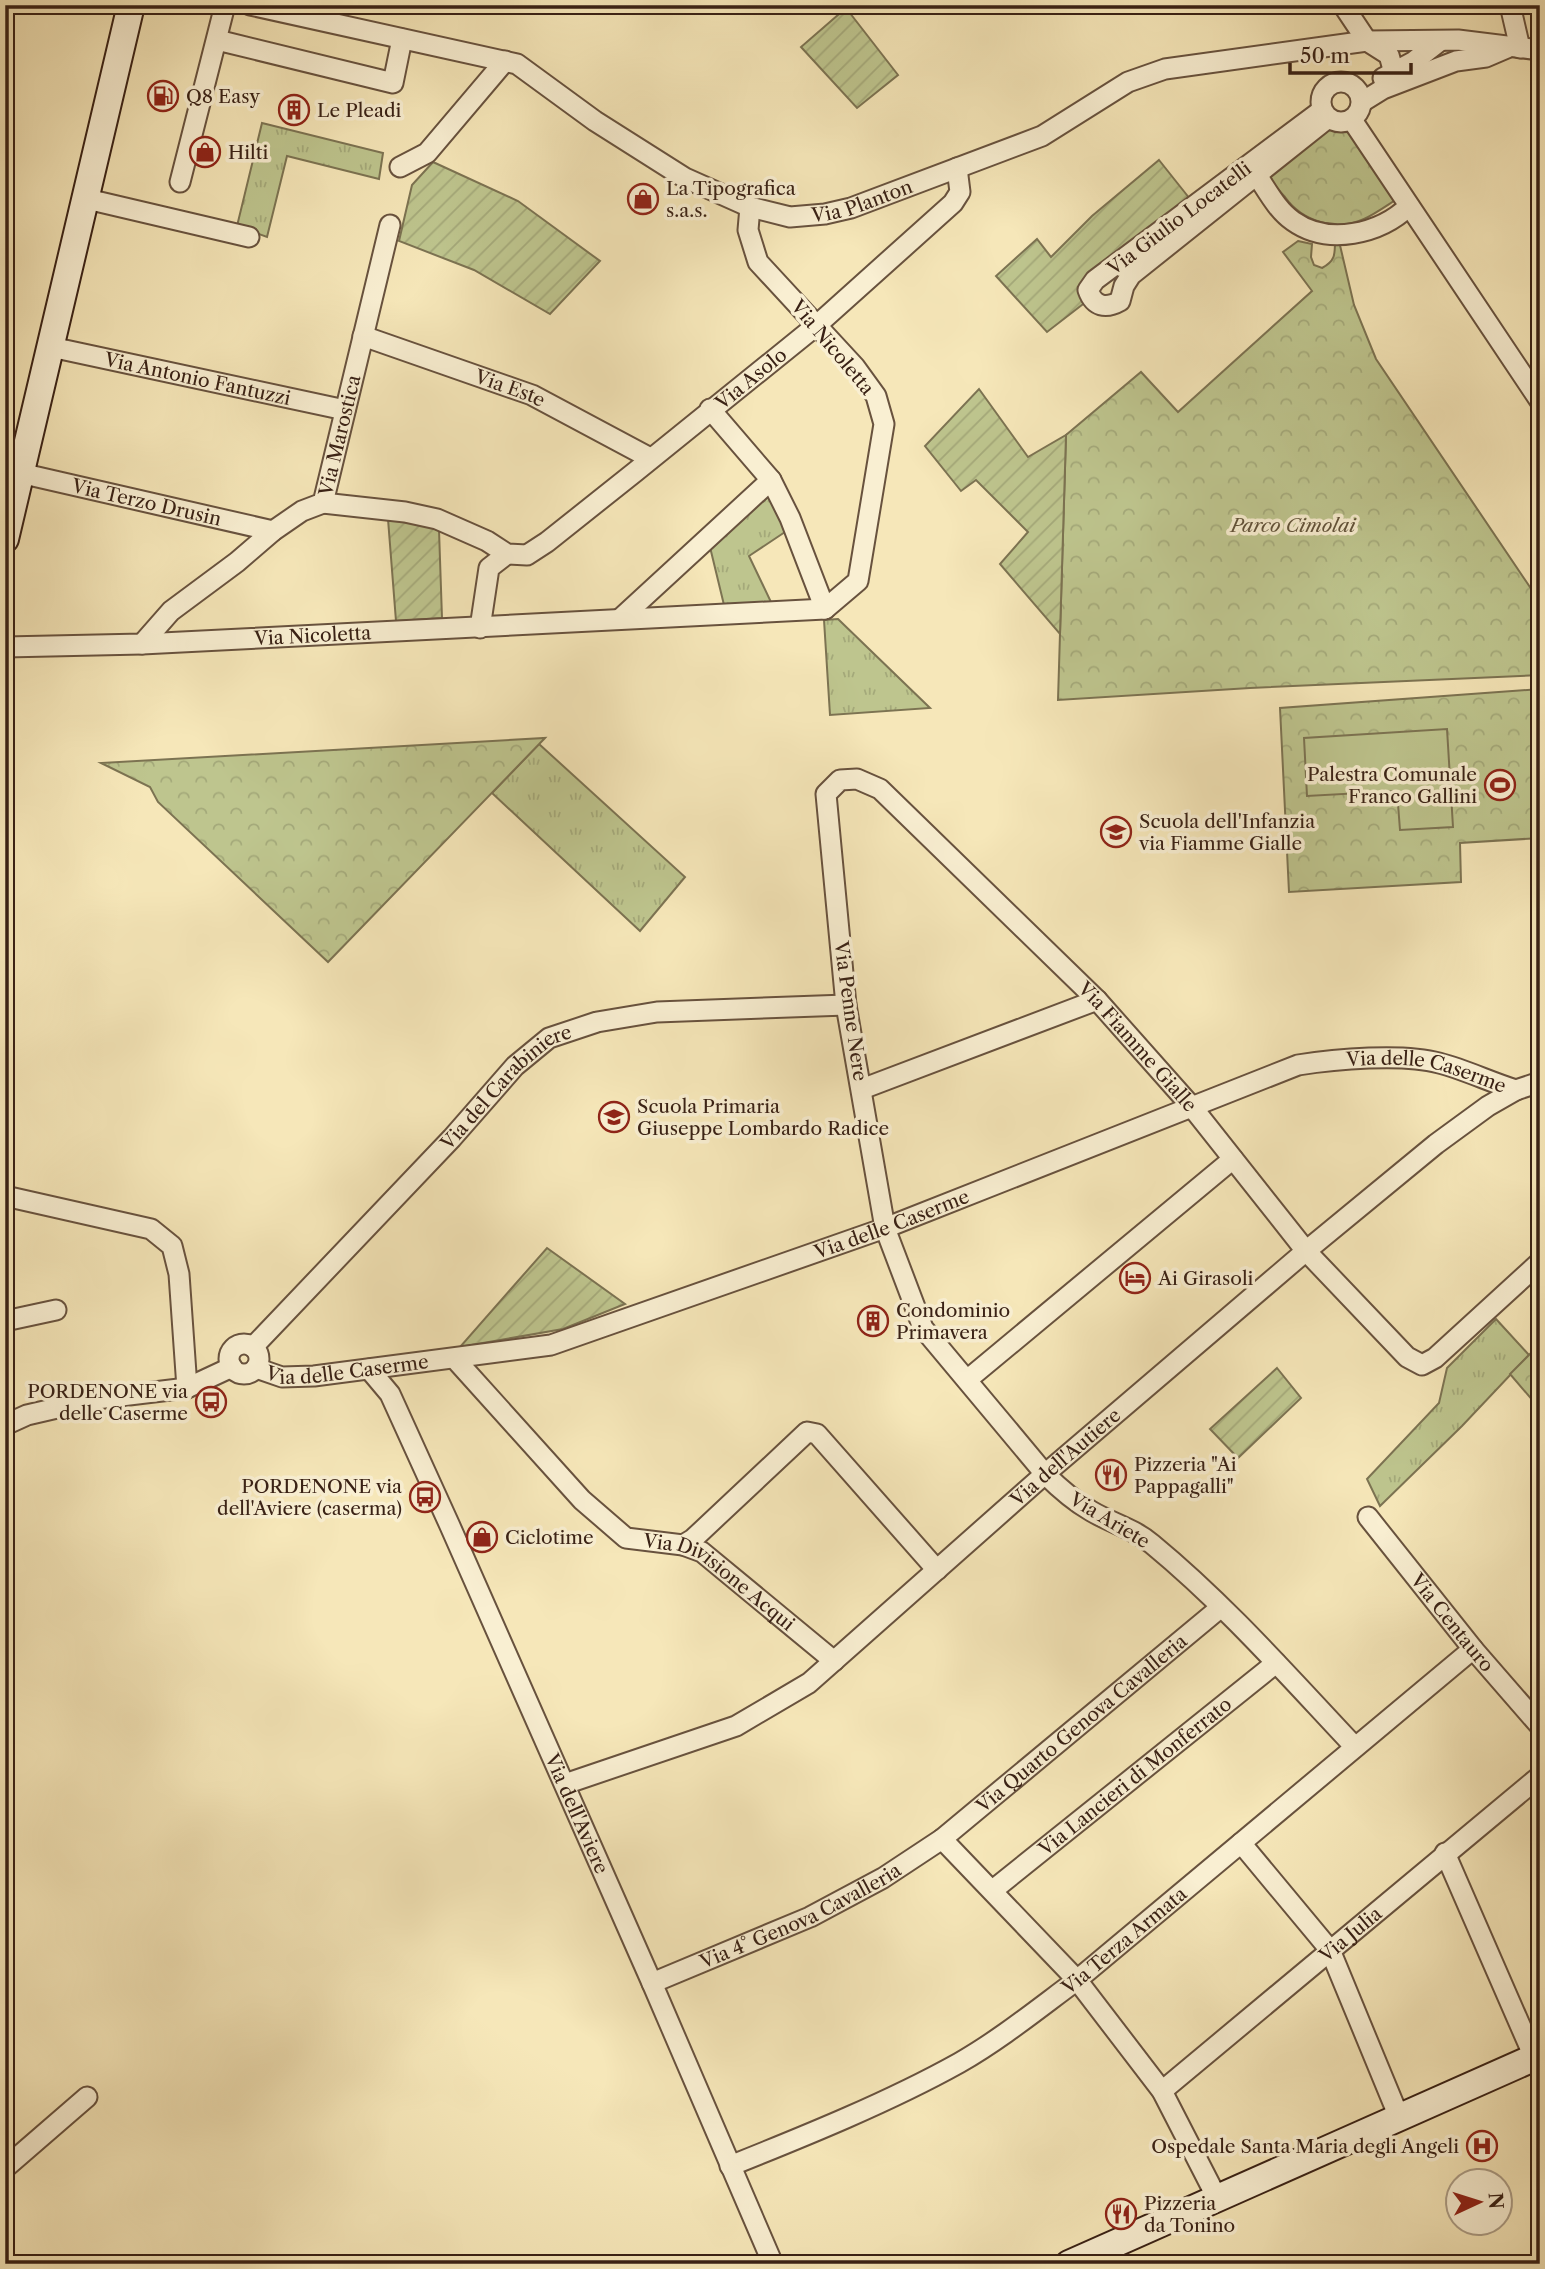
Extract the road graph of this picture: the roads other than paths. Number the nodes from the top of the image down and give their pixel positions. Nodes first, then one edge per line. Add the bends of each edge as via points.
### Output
1 (131, 5) edge
2 (225, 5) edge
3 (250, 5) edge
4 (1343, 5) edge
5 (1510, 5) edge
6 (300, 11) edge
7 (402, 39) junction
8 (217, 40) junction
9 (1367, 41) junction
10 (1440, 41) junction
11 (1524, 48) edge
12 (505, 61) junction
13 (1394, 73) junction
14 (1360, 96) junction
15 (1325, 114) junction
16 (1352, 120) junction
17 (400, 167) dead end
18 (957, 168) junction
19 (1256, 174) junction
20 (180, 182) dead end
21 (87, 199) junction
22 (1409, 206) junction
23 (750, 207) junction
24 (390, 225) dead end
25 (249, 237) dead end
26 (817, 325) junction
27 (363, 336) junction
28 (51, 347) junction
29 (1540, 401) edge
30 (710, 409) junction
31 (345, 410) junction
32 (650, 458) junction
33 (20, 473) junction
34 (771, 480) junction
35 (10, 498) edge
36 (323, 503) junction
37 (273, 531) junction
38 (5, 539) edge
39 (507, 554) junction
40 (825, 609) junction
41 (620, 619) junction
42 (480, 628) junction
43 (142, 644) junction
44 (5, 647) edge
45 (826, 794) joint
46 (1097, 1000) junction
47 (846, 1005) junction
48 (1540, 1082) edge
49 (862, 1089) junction
50 (1516, 1090) junction
51 (1192, 1107) junction
52 (1233, 1159) junction
53 (5, 1196) edge
54 (885, 1228) junction
55 (1306, 1251) junction
56 (1540, 1262) edge
57 (55, 1310) dead end
58 (5, 1321) edge
59 (253, 1347) junction
60 (455, 1359) junction
61 (232, 1367) junction
62 (256, 1368) junction
63 (369, 1369) junction
64 (967, 1380) junction
65 (187, 1388) junction
66 (5, 1425) edge
67 (1045, 1474) junction
68 (1368, 1517) dead end
69 (683, 1545) junction
70 (937, 1570) junction
71 (1220, 1608) junction
72 (1473, 1649) junction
73 (834, 1661) junction
74 (1276, 1663) junction
75 (1540, 1726) edge
76 (1355, 1747) junction
77 (1540, 1776) edge
78 (565, 1784) junction
79 (942, 1839) junction
80 (1241, 1843) junction
81 (1446, 1853) junction
82 (993, 1889) junction
83 (1330, 1950) junction
84 (1077, 1980) junction
85 (652, 1983) junction
86 (1537, 2056) edge
87 (1162, 2091) junction
88 (87, 2097) dead end
89 (1399, 2117) junction
90 (730, 2166) junction
91 (5, 2168) edge
92 (1217, 2198) junction
93 (773, 2264) edge
94 (1069, 2264) edge

1 - 21 main road
2 - 8 street
3 - 6 street, Via Planton
4 - 9 street
5 - 11 street
6 - 7 street, Via Planton
7 - 8 street via 393,83
7 - 12 street, Via Planton
8 - 20 street
9 - 10 street, Via Planton
9 - 13 street via 1388,55
9 - 18 street, Via Planton via 1165,69 1128,82 1042,136
10 - 11 street, Via Planton
10 - 13 street
11 - 14 street via 1456,61
12 - 17 street via 427,153
12 - 23 street, Via Planton via 517,64 685,178
13 - 14 street
14 - 15 street, Via Giulio Locatelli via 1348,83 1334,83 1321,97
14 - 16 street via 1361,109
15 - 16 street via 1340,123
15 - 19 street, Via Giulio Locatelli
15 - 19 street, Via Giulio Locatelli via 1095,280 1088,290 1092,300 1111,306 1120,300 1131,275
16 - 22 street
18 - 23 street, Via Planton via 825,214 790,217
18 - 26 street, Via Asolo via 960,192 953,203
19 - 22 street, Via Giulio Locatelli via 1278,208 1292,220 1328,234 1370,229
21 - 25 street
21 - 28 main road
22 - 29 street
23 - 26 street, Via Nicoletta via 748,230 758,262
24 - 27 street, Via Marostica
26 - 30 street, Via Asolo
26 - 40 street, Via Nicoletta via 876,396 884,424 858,581
27 - 31 street, Via Marostica
27 - 32 street, Via Este via 532,395
28 - 31 street, Via Antonio Fantuzzi
28 - 33 main road
30 - 32 street, Via Asolo
30 - 34 street
31 - 36 street, Via Marostica
32 - 39 street, Via Asolo via 547,542 527,555
33 - 35 main road
33 - 37 street, Via Terzo Drusin
34 - 40 street
34 - 41 street
35 - 38 main road
36 - 37 street, Via Marostica
36 - 39 street via 438,519
37 - 43 street, Via Marostica via 171,611
39 - 42 street via 489,568
40 - 41 street, Via Nicoletta
41 - 42 street, Via Nicoletta
42 - 43 street, Via Nicoletta
43 - 44 street, Via Nicoletta
45 - 46 street, Via Fiamme Gialle via 840,780 857,779 876,786
45 - 47 street, Via Penne Nere
46 - 49 street
46 - 51 street, Via Fiamme Gialle
47 - 49 street, Via Penne Nere
47 - 59 street, Via del Carabiniere via 657,1012 597,1022 549,1038 516,1066
48 - 50 street, Via dell'Autiere
49 - 54 street, Via Penne Nere
50 - 51 street, Via delle Caserme via 1436,1062 1345,1059 1298,1065
50 - 55 street, Via dell'Autiere via 1436,1144
51 - 52 street, Via Fiamme Gialle
51 - 54 street, Via delle Caserme
52 - 55 street, Via Fiamme Gialle
52 - 64 street
53 - 65 street via 151,1230 172,1246 179,1274
54 - 60 street, Via delle Caserme via 551,1345
54 - 64 street, Via Ariete via 923,1328
55 - 56 street, Via Fiamme Gialle via 1407,1357 1422,1365 1436,1358
55 - 67 street, Via dell'Autiere
57 - 58 street
59 - 61 street, Via delle Caserme via 245,1344 233,1349
59 - 62 street, Via delle Caserme via 259,1359
60 - 63 street, Via delle Caserme
60 - 69 street, Via Divisione Acqui via 582,1500 626,1538
61 - 62 street, Via delle Caserme via 243,1373
61 - 65 street, Via delle Caserme
62 - 63 street, Via delle Caserme via 282,1377
63 - 78 street, Via dell'Aviere via 390,1394
64 - 67 street, Via Ariete
65 - 66 street, Via delle Caserme via 96,1399 27,1415
67 - 70 street, Via dell'Autiere
67 - 71 street, Via Ariete via 1092,1512 1137,1532
68 - 72 street, Via Centauro
69 - 70 street via 807,1432 817,1434
69 - 73 street, Via Divisione Acqui via 702,1552
70 - 73 street, Via dell'Autiere
71 - 74 street, Via Ariete
71 - 79 street, Via Quarto Genova Cavalleria
72 - 75 street, Via Centauro
72 - 76 street, Via Terza Armata
73 - 78 street, Via dell'Autiere via 809,1683 736,1726
74 - 76 street, Via Ariete
74 - 82 street, Via Lancieri di Monferrato
76 - 80 street, Via Terza Armata
77 - 81 street, Via Julia
78 - 85 street, Via dell'Aviere
79 - 82 street
79 - 85 street, Via 4° Genova Cavalleria via 883,1878 810,1917
80 - 83 street
80 - 84 street, Via Terza Armata
81 - 83 street, Via Julia
81 - 86 street
82 - 84 street
83 - 87 street, Via Julia
83 - 89 street
84 - 87 street
84 - 90 street, Via Terza Armata via 960,2062
85 - 90 street, Via dell'Aviere
86 - 89 main road
87 - 92 street
88 - 91 street
89 - 92 main road
90 - 93 street, Via dell'Aviere
92 - 94 main road

